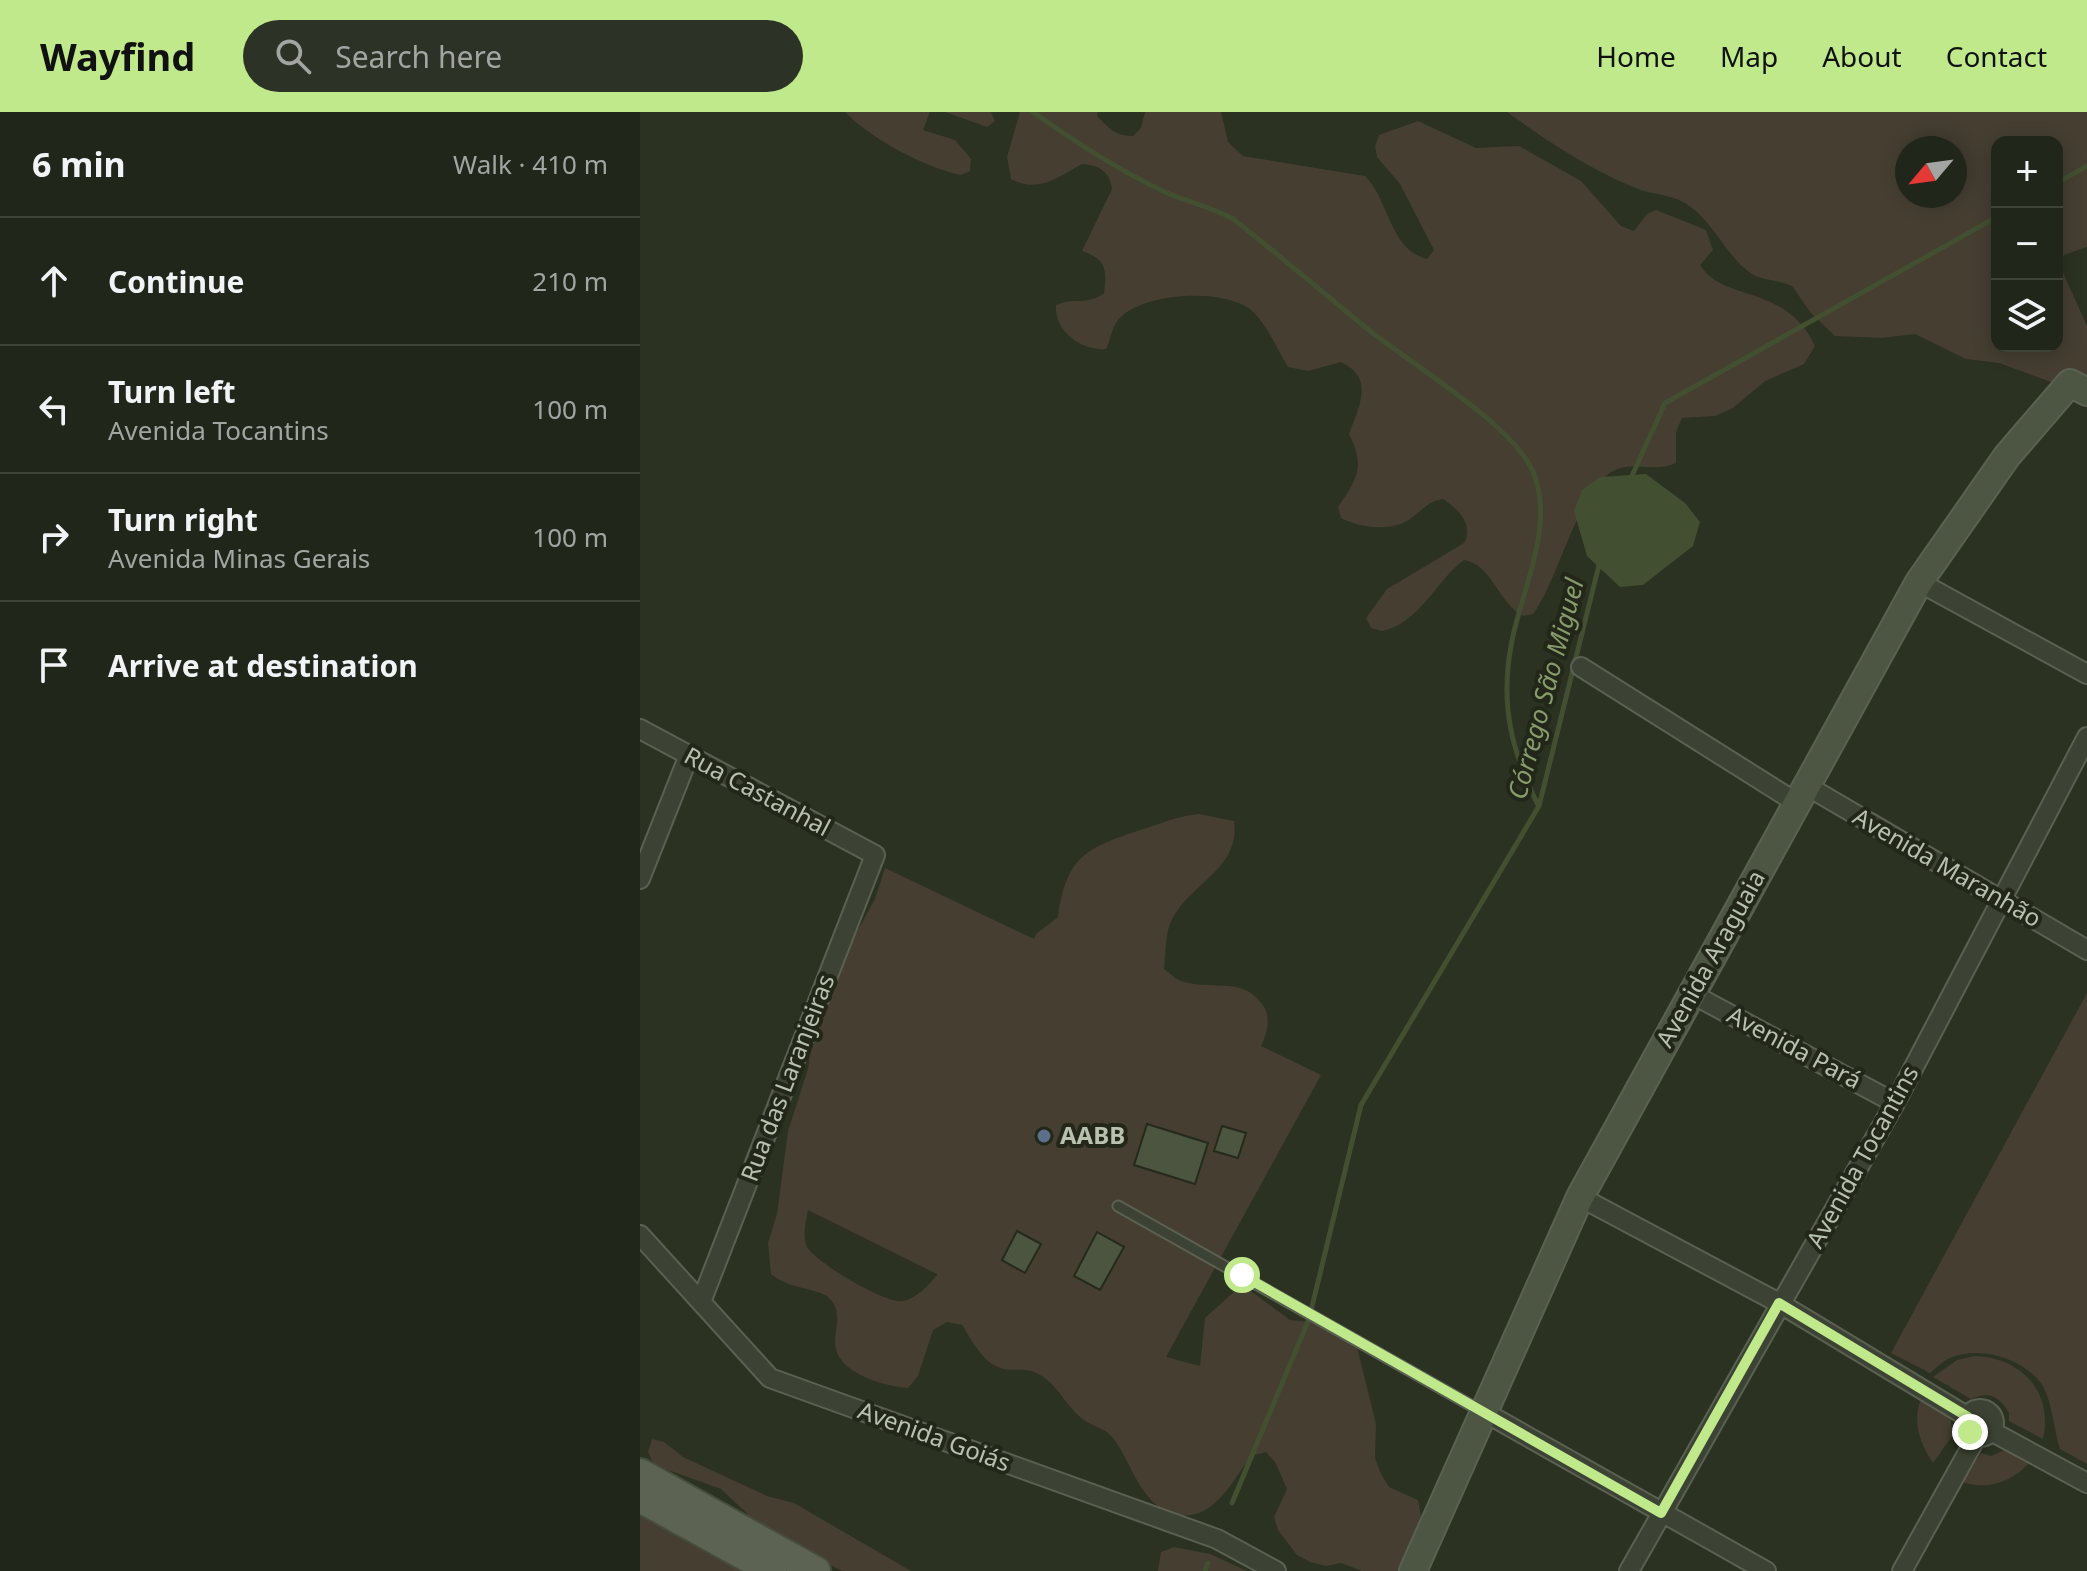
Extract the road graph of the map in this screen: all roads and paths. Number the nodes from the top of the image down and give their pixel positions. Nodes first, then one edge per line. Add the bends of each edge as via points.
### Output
1 (2079, 387) edge
2 (1919, 582) junction
3 (1581, 667) dead end
4 (2087, 674) edge
5 (640, 729) edge
6 (2087, 737) edge
7 (689, 755) junction
8 (1802, 794) junction
9 (875, 855) joint
10 (640, 879) edge
11 (2001, 900) junction
12 (2087, 950) edge
13 (1692, 994) junction
14 (1895, 1103) junction
15 (1580, 1197) junction
16 (1118, 1206) dead end
17 (640, 1235) edge
18 (701, 1302) junction
19 (1779, 1303) junction
20 (1484, 1412) junction
21 (1984, 1434) junction
22 (640, 1473) edge
23 (2087, 1483) edge
24 (640, 1498) edge
25 (1661, 1513) junction
26 (772, 1571) edge
27 (816, 1571) edge
28 (1276, 1571) edge
29 (1413, 1571) edge
30 (1629, 1571) edge
31 (1766, 1571) edge
32 (1902, 1571) edge

1 - 2 street, Avenida Araguaia via 2007,456
2 - 4 street
2 - 8 street, Avenida Araguaia
3 - 8 street, Avenida Maranhão
5 - 7 street, Rua Castanhal
6 - 11 street, Avenida Tocantins
7 - 9 street, Rua Castanhal
7 - 10 street
8 - 11 street, Avenida Maranhão
8 - 13 street, Avenida Araguaia
9 - 18 street, Rua das Laranjeiras
11 - 12 street, Avenida Maranhão
11 - 14 street, Avenida Tocantins
13 - 14 street, Avenida Pará
13 - 15 street, Avenida Araguaia
14 - 19 street, Avenida Tocantins
15 - 19 street
15 - 20 street, Avenida Araguaia
16 - 20 lane
17 - 18 street, Avenida Goiás
18 - 28 street, Avenida Goiás via 770,1378 1217,1539
19 - 21 street via 1968,1417 1978,1409 1987,1411 1994,1422
19 - 25 street, Avenida Tocantins
20 - 25 street
20 - 29 street, Avenida Araguaia
21 - 23 street
21 - 32 street
22 - 27 main road
24 - 26 main road
25 - 30 street, Avenida Tocantins
25 - 31 street

